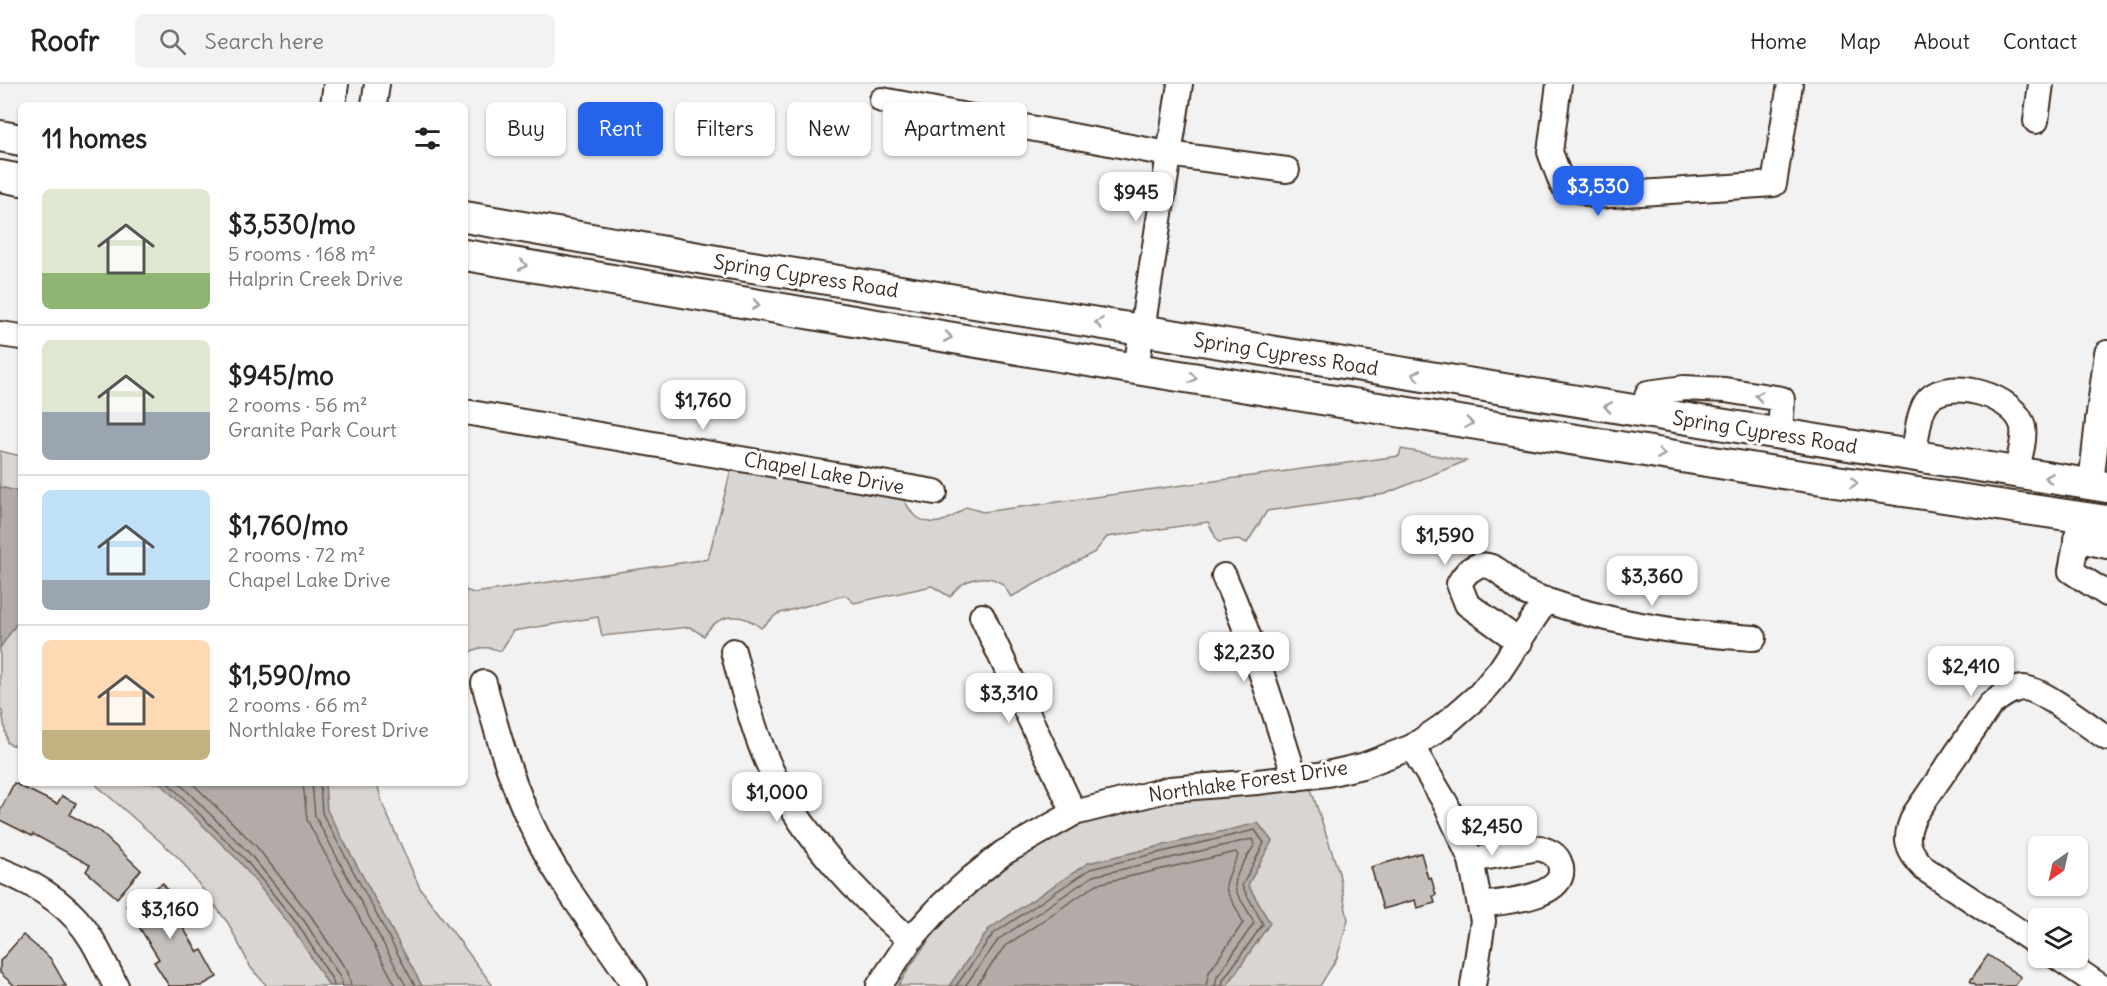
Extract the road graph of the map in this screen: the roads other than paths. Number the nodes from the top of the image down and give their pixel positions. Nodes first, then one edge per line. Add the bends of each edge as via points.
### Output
1 (336, 84) edge
2 (377, 84) edge
3 (1180, 84) edge
4 (1559, 84) edge
5 (1790, 84) edge
6 (2041, 84) edge
7 (882, 100) dead end
8 (333, 102) edge
9 (374, 102) edge
10 (2036, 121) dead end
11 (0, 136) edge
12 (18, 139) edge
13 (1168, 154) junction
14 (1287, 170) dead end
15 (0, 176) edge
16 (18, 179) edge
17 (468, 218) edge
18 (468, 256) edge
19 (728, 263) junction
20 (723, 300) junction
21 (1142, 330) junction
22 (0, 334) edge
23 (18, 337) edge
24 (2107, 353) edge
25 (1136, 369) junction
26 (468, 413) edge
27 (2103, 422) edge
28 (1780, 435) junction
29 (1914, 456) junction
30 (1775, 472) junction
31 (2016, 473) junction
32 (2099, 486) edge
33 (935, 492) dead end
34 (2088, 526) edge
35 (2107, 546) edge
36 (1224, 576) dead end
37 (2107, 594) edge
38 (1546, 600) junction
39 (982, 616) dead end
40 (1754, 638) dead end
41 (1520, 642) junction
42 (733, 651) dead end
43 (483, 683) dead end
44 (2107, 738) edge
45 (1412, 747) junction
46 (1295, 778) junction
47 (1074, 813) junction
48 (1471, 860) junction
49 (0, 870) edge
50 (1480, 905) junction
51 (2028, 938) edge
52 (910, 940) junction
53 (2073, 968) edge
54 (116, 986) edge
55 (635, 986) edge
56 (879, 986) edge
57 (1473, 986) edge
58 (2100, 986) edge

1 - 8 street
2 - 9 street
3 - 13 street
4 - 5 street via 1550,152 1562,184 1596,196 1774,184
6 - 10 street
7 - 13 street
11 - 12 main road
13 - 14 street
13 - 21 street
15 - 16 main road
17 - 19 main road, Spring Cypress Road
18 -> 20 main road, Spring Cypress Road
19 - 20 main road
21 -> 19 main road, Spring Cypress Road
20 -> 25 main road, Spring Cypress Road
21 - 25 street
28 -> 21 main road, Spring Cypress Road
22 - 23 street
24 - 27 street
25 -> 30 main road, Spring Cypress Road
26 - 33 street, Chapel Lake Drive
27 - 32 street
28 - 29 main road, Spring Cypress Road
28 - 30 main road
29 - 31 main road, Spring Cypress Road
29 - 31 street via 1927,400 1938,393 1960,390 1994,397 2020,420 2022,447
30 -> 34 main road, Spring Cypress Road
32 -> 31 main road, Spring Cypress Road
32 - 34 main road
34 - 35 street
34 - 37 street via 2071,571
36 - 46 street via 1268,688
38 - 40 street via 1666,631
38 - 41 street, Northlake Forest Drive
38 - 41 street via 1523,592 1488,566 1465,573 1459,584 1467,604
39 - 47 street
41 - 45 street, Northlake Forest Drive via 1480,694
42 - 52 street via 753,724 787,800 832,864
43 - 55 street via 514,786 539,840
44 - 51 street via 2044,695 2024,688 2004,694 1990,705 1908,828 1908,844 1925,869
45 - 46 street, Northlake Forest Drive via 1362,766
45 - 48 street via 1446,804
46 - 47 street, Northlake Forest Drive via 1170,789
47 - 52 street, Northlake Forest Drive via 1003,853 942,905
48 - 50 street
48 - 50 street via 1539,848 1558,857 1562,869 1559,881 1542,894
49 - 54 street via 63,905 91,938
50 - 57 street via 1483,921
52 - 56 street, Northlake Forest Drive
53 - 58 street

